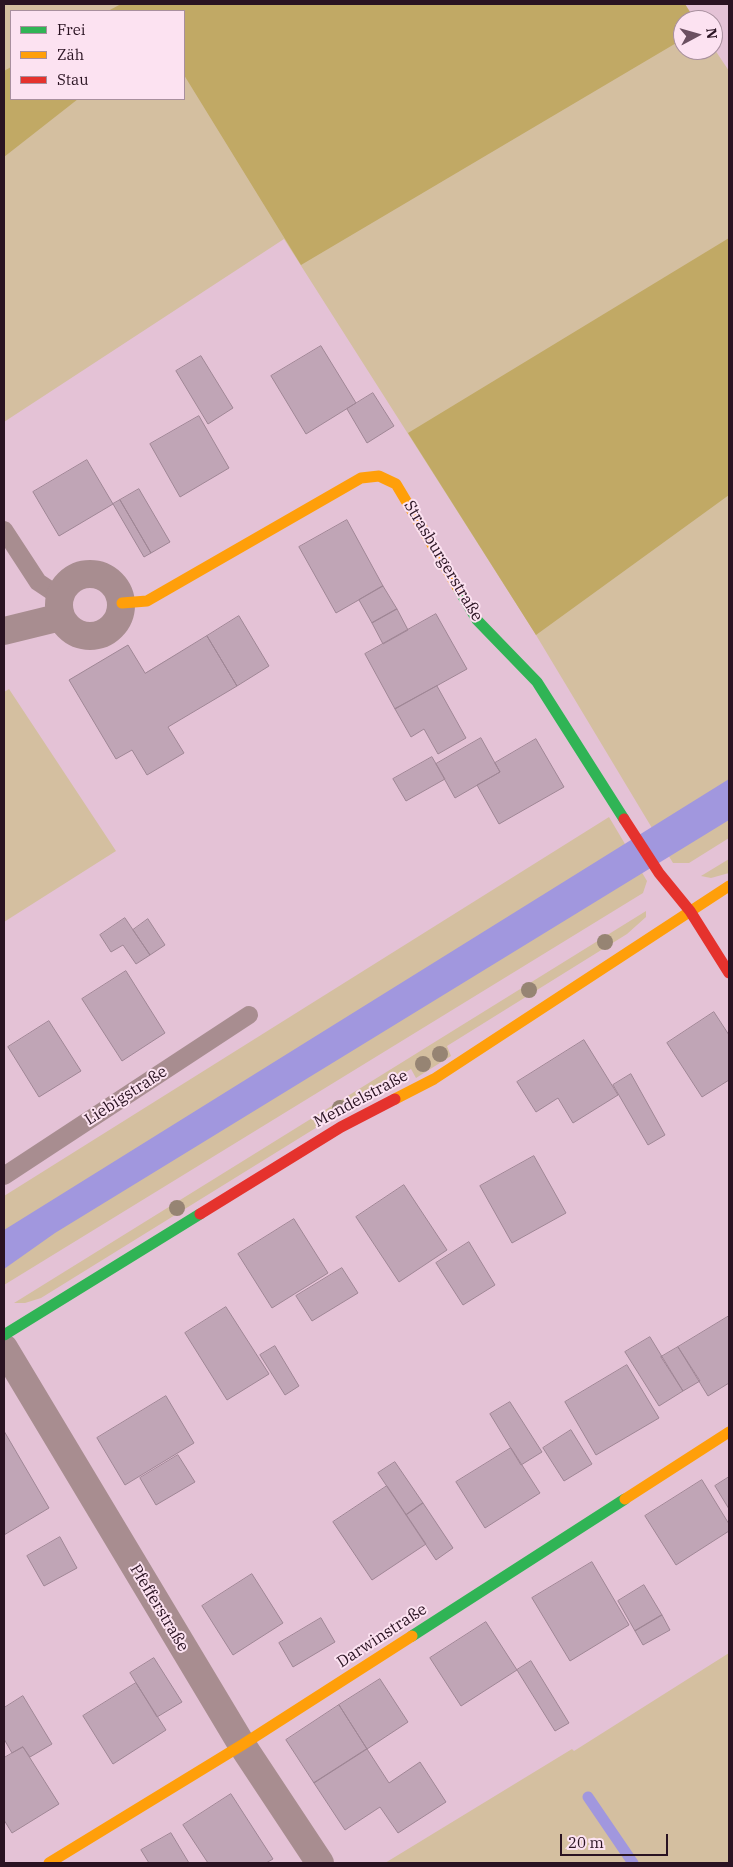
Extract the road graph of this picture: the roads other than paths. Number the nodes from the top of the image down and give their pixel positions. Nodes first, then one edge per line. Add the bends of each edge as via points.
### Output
1 (4, 530) edge
2 (122, 603) junction
3 (60, 607) junction
4 (4, 631) edge
5 (729, 886) edge
6 (690, 911) junction
7 (729, 973) edge
8 (249, 1015) dead end
9 (4, 1176) edge
10 (4, 1335) edge
11 (4, 1348) edge
12 (729, 1432) edge
13 (242, 1745) junction
14 (49, 1863) edge
15 (320, 1863) edge

1 - 3 lane via 38,582
2 - 3 street via 116,624 98,636 86,636 67,627
2 - 3 street via 113,583 93,573 72,578 64,586
2 - 6 street, Strasburgerstraße via 147,601 360,478 379,476 396,484 477,620 538,682 659,873
3 - 4 street
5 - 6 street, Mendelstraße
6 - 7 street, Strasburgerstraße
6 - 10 street, Mendelstraße via 434,1079 341,1127
8 - 9 lane, Liebigstraße
11 - 13 street, Pfefferstraße
12 - 13 street, Darwinstraße
13 - 14 street, Darwinstraße
13 - 15 street, Pfefferstraße

